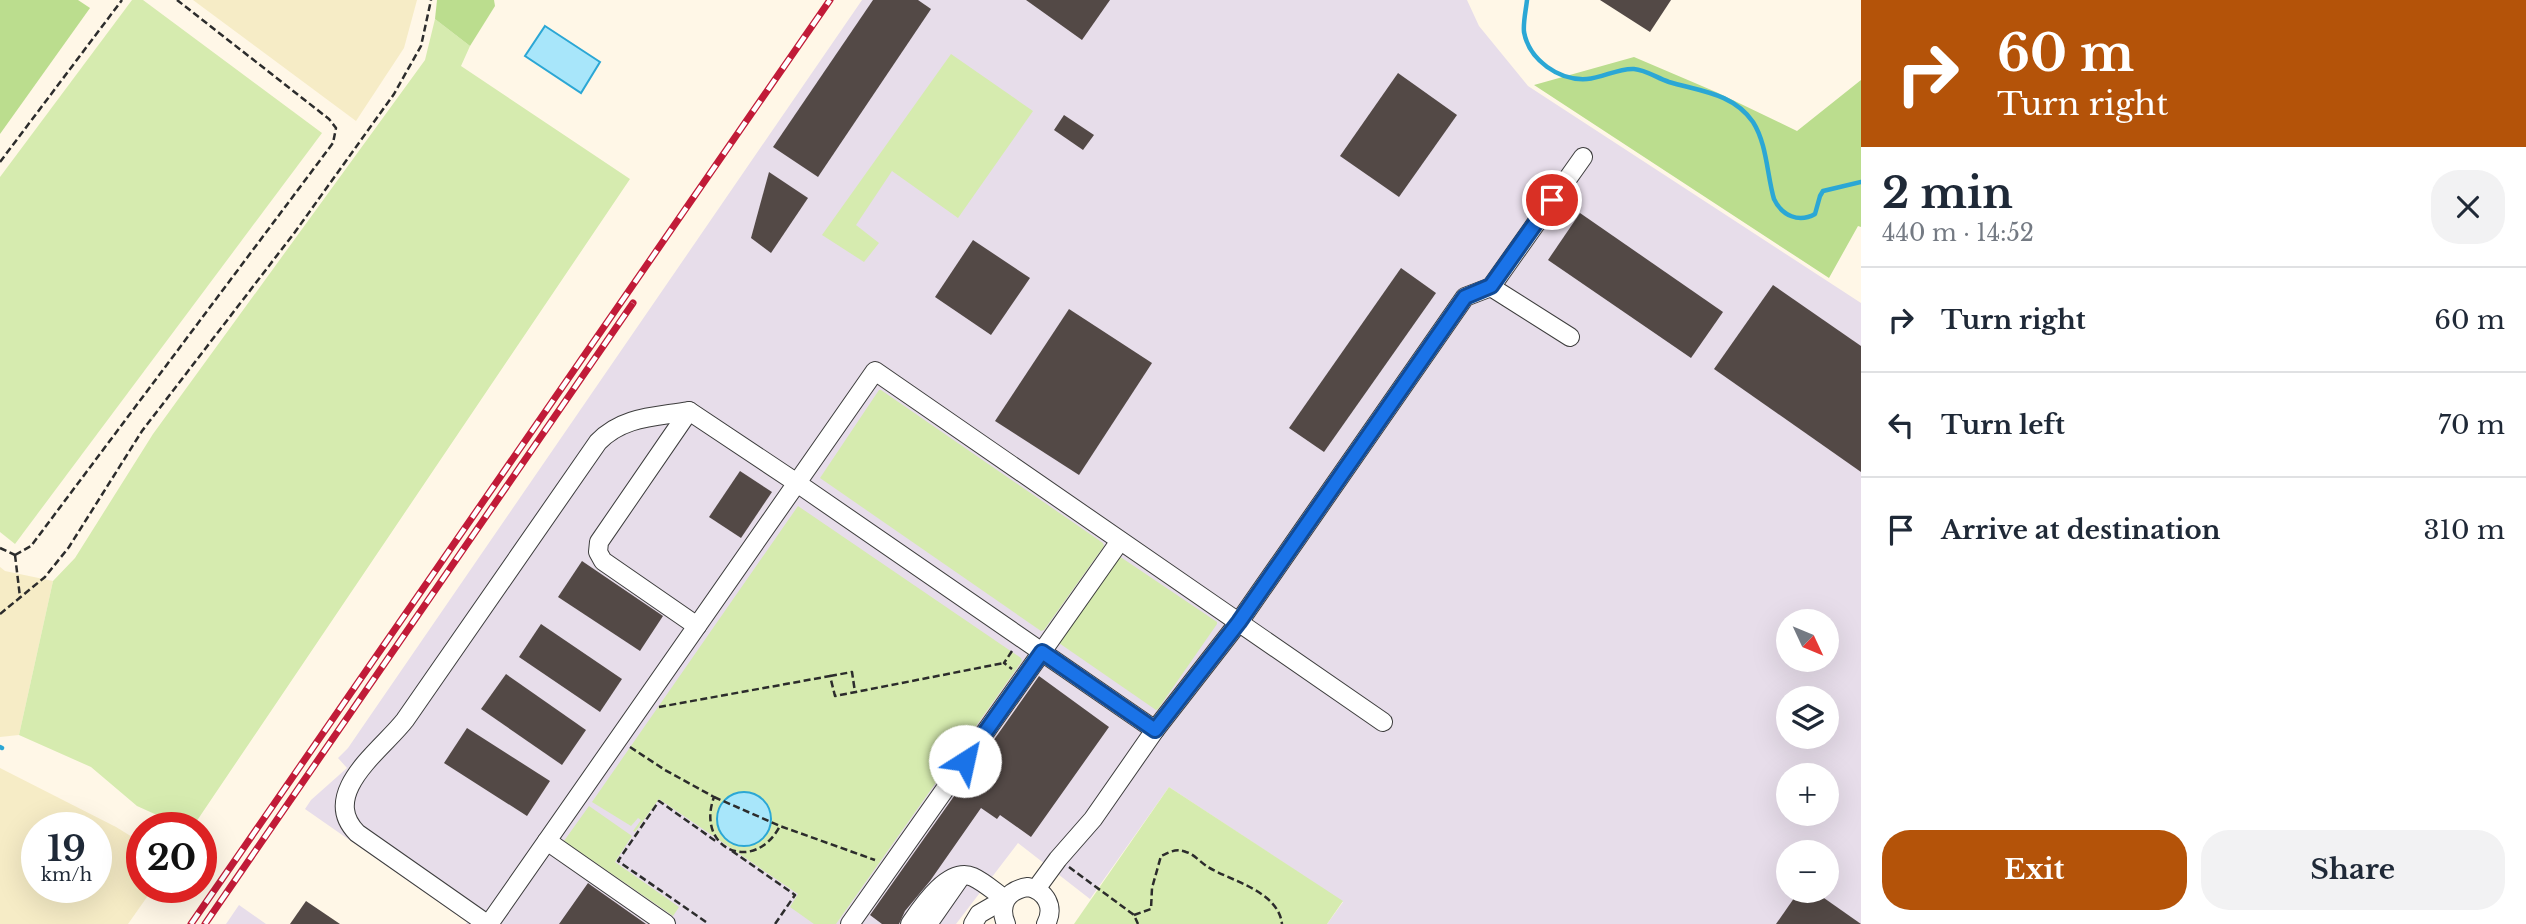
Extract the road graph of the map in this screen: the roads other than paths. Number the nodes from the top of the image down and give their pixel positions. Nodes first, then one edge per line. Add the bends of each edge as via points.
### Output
1 (1583, 157) dead end
2 (1491, 286) junction
3 (1570, 337) dead end
4 (690, 411) junction
5 (797, 483) junction
6 (1120, 541) junction
7 (1239, 622) junction
8 (697, 626) junction
9 (1042, 652) junction
10 (1383, 722) dead end
11 (1155, 730) junction
12 (547, 841) junction
13 (962, 876) junction
14 (1036, 889) junction
15 (1005, 899) junction
16 (488, 924) edge
17 (666, 924) edge
18 (850, 924) edge
19 (910, 924) edge
20 (928, 924) edge
21 (973, 924) edge
22 (1006, 924) edge
23 (1046, 924) edge

1 - 2 street
2 - 3 street
2 - 7 street via 1465,297
4 - 5 street
4 - 8 street via 599,542 598,551 603,561
4 - 16 street via 626,423 598,442 405,720 368,760 346,795 345,816 357,833
5 - 6 street via 875,371
5 - 8 street
5 - 9 street
6 - 7 street
6 - 9 street
7 - 10 street
7 - 11 street
8 - 12 street
9 - 11 street
9 - 18 street
11 - 14 street via 1093,819
12 - 16 street
12 - 17 street
13 - 15 street via 971,876
13 - 19 street via 936,888
13 - 20 street
14 - 15 street via 1019,888
14 - 23 street via 1049,902
15 - 21 street via 979,914
15 - 22 street

